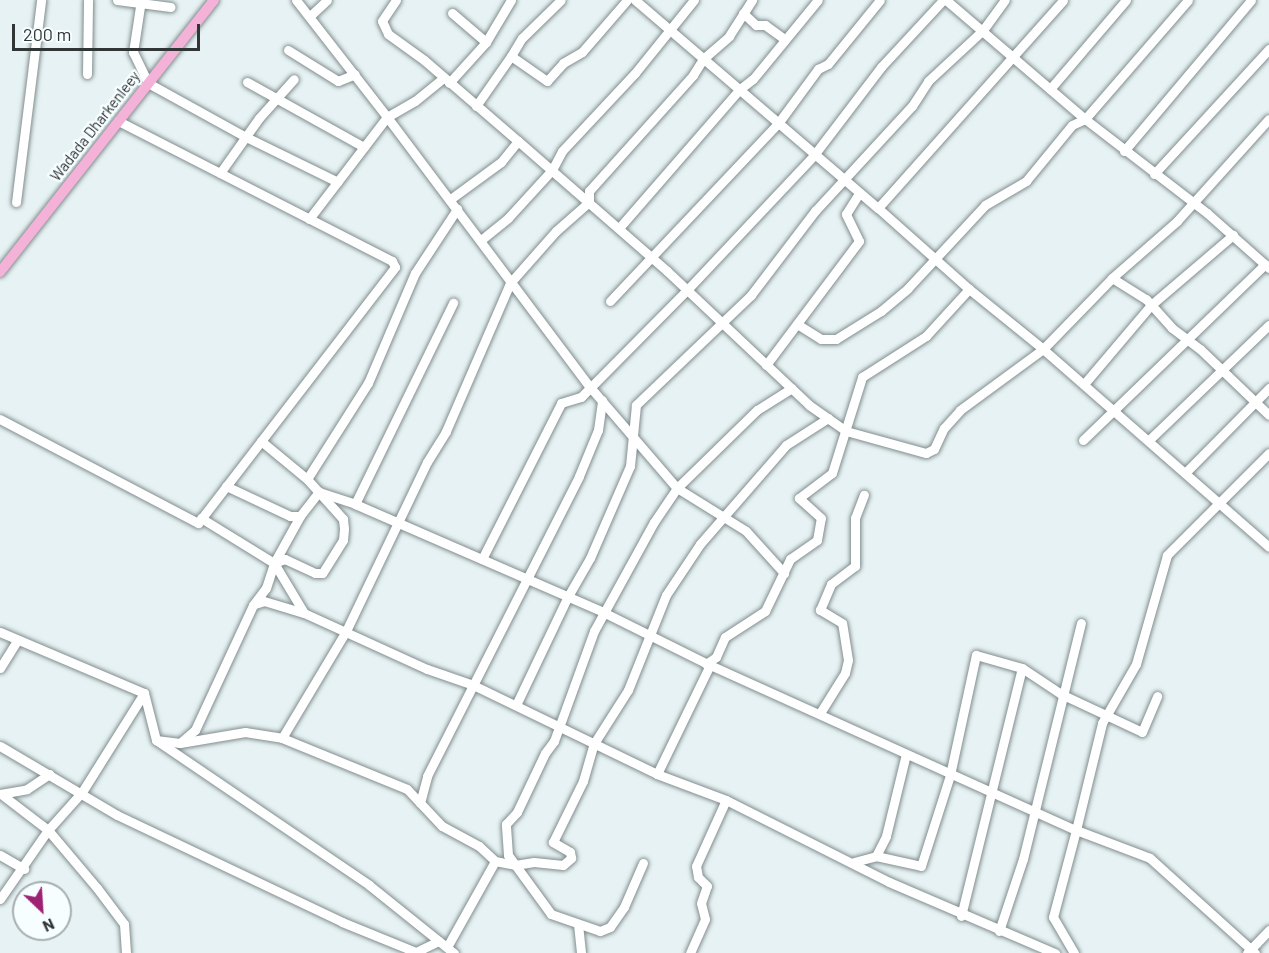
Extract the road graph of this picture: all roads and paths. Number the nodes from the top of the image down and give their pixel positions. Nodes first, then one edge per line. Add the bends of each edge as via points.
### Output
1 (41, 0) edge
2 (88, 0) edge
3 (117, 0) edge
4 (214, 0) edge
5 (296, 0) edge
6 (327, 0) edge
7 (396, 0) edge
8 (511, 0) edge
9 (561, 0) edge
10 (627, 0) edge
11 (635, 0) edge
12 (694, 0) edge
13 (752, 0) edge
14 (818, 0) edge
15 (880, 0) edge
16 (945, 0) edge
17 (1005, 0) edge
18 (1063, 0) edge
19 (1126, 0) edge
20 (1188, 0) edge
21 (1251, 0) edge
22 (141, 2) edge
23 (171, 7) dead end
24 (743, 12) junction
25 (453, 13) dead end
26 (310, 16) junction
27 (670, 30) junction
28 (983, 30) junction
29 (783, 38) junction
30 (486, 42) junction
31 (1269, 49) edge
32 (288, 50) dead end
33 (511, 56) junction
34 (703, 58) junction
35 (1014, 58) junction
36 (87, 74) dead end
37 (355, 74) junction
38 (294, 79) dead end
39 (446, 80) junction
40 (148, 82) junction
41 (247, 82) dead end
42 (740, 89) junction
43 (1050, 89) junction
44 (276, 99) junction
45 (476, 106) junction
46 (387, 117) junction
47 (1085, 119) junction
48 (1269, 119) edge
49 (118, 121) junction
50 (779, 122) junction
51 (246, 137) junction
52 (518, 141) junction
53 (364, 147) junction
54 (1124, 151) junction
55 (814, 155) junction
56 (552, 170) junction
57 (220, 173) junction
58 (1154, 174) junction
59 (845, 180) junction
60 (338, 182) junction
61 (859, 193) junction
62 (449, 200) junction
63 (16, 202) dead end
64 (589, 202) junction
65 (1191, 203) junction
66 (456, 208) junction
67 (878, 208) junction
68 (309, 219) junction
69 (619, 228) junction
70 (1233, 235) junction
71 (482, 240) junction
72 (935, 256) junction
73 (653, 258) junction
74 (1267, 266) edge
75 (0, 272) edge
76 (1112, 278) junction
77 (510, 283) junction
78 (969, 288) junction
79 (687, 290) junction
80 (610, 301) dead end
81 (453, 303) dead end
82 (1151, 305) junction
83 (722, 323) junction
84 (797, 324) junction
85 (1269, 325) edge
86 (1187, 339) junction
87 (1042, 349) junction
88 (766, 365) junction
89 (1221, 370) junction
90 (1084, 384) junction
91 (590, 387) junction
92 (792, 388) junction
93 (1269, 388) edge
94 (602, 400) junction
95 (1256, 402) junction
96 (1113, 409) junction
97 (1269, 415) edge
98 (828, 418) junction
99 (0, 419) edge
100 (846, 431) junction
101 (632, 435) junction
102 (1083, 440) dead end
103 (1149, 440) junction
104 (261, 441) junction
105 (1269, 453) edge
106 (1185, 473) junction
107 (308, 479) junction
108 (226, 486) junction
109 (677, 488) junction
110 (320, 492) junction
111 (864, 495) dead end
112 (1217, 503) junction
113 (355, 504) junction
114 (300, 516) junction
115 (201, 518) junction
116 (725, 518) junction
117 (399, 522) junction
118 (1269, 547) edge
119 (482, 559) junction
120 (274, 563) junction
121 (784, 573) junction
122 (526, 580) junction
123 (567, 598) junction
124 (253, 605) junction
125 (603, 612) junction
126 (304, 613) junction
127 (1081, 623) dead end
128 (346, 631) junction
129 (0, 632) edge
130 (651, 636) junction
131 (17, 641) junction
132 (708, 665) junction
133 (0, 668) edge
134 (1022, 668) junction
135 (473, 685) junction
136 (144, 693) junction
137 (1061, 694) junction
138 (1157, 696) dead end
139 (516, 705) junction
140 (820, 713) junction
141 (1108, 713) junction
142 (559, 728) junction
143 (282, 738) junction
144 (156, 740) junction
145 (180, 743) junction
146 (593, 745) junction
147 (0, 746) edge
148 (906, 754) junction
149 (48, 774) junction
150 (657, 774) junction
151 (950, 775) junction
152 (82, 792) junction
153 (1, 794) edge
154 (992, 794) junction
155 (726, 800) junction
156 (420, 803) junction
157 (1033, 812) junction
158 (48, 830) junction
159 (1076, 830) junction
160 (0, 855) edge
161 (876, 856) junction
162 (495, 861) junction
163 (854, 862) junction
164 (643, 864) dead end
165 (515, 865) junction
166 (24, 869) junction
167 (0, 899) edge
168 (961, 916) junction
169 (578, 924) junction
170 (1269, 930) edge
171 (999, 931) junction
172 (446, 947) edge
173 (1037, 950) edge
174 (1251, 952) edge
175 (126, 953) edge
176 (581, 953) edge
177 (690, 953) edge
178 (1055, 953) edge
179 (1074, 953) edge

1 - 63 street
2 - 36 street
3 - 22 street
4 - 40 main road, Wadada Dharkenleey
5 - 26 street
6 - 26 street
7 - 39 street via 382,26
8 - 30 street
9 - 33 street via 522,39
10 - 33 street via 582,52 563,63 547,81
11 - 27 street
12 - 27 street
13 - 24 street
14 - 29 street
15 - 50 street via 828,64 818,69
16 - 28 street
16 - 55 street via 881,67
17 - 28 street
18 - 35 street
19 - 43 street
20 - 47 street
21 - 54 street
22 - 23 street
22 - 40 street via 134,52
24 - 29 street via 756,25 765,25
24 - 34 street via 729,36
25 - 30 street
26 - 37 street
27 - 34 street
27 - 56 street via 562,151
28 - 35 street
28 - 59 street via 928,81 912,106
29 - 42 street via 753,79
30 - 39 street
31 - 58 street
32 - 37 street via 338,81
33 - 45 street
34 - 42 street
34 - 64 street via 693,75 589,191
35 - 43 street
35 - 67 street
37 - 46 street
38 - 44 street
39 - 45 street
39 - 46 street
40 - 49 main road, Wadada Dharkenleey
40 - 51 street
41 - 44 street
42 - 50 street
42 - 69 street
43 - 47 street
44 - 51 street
44 - 53 street
45 - 52 street
46 - 53 street
46 - 62 street
47 - 54 street
47 - 72 street via 1072,125 1026,181 985,205
48 - 65 street
49 - 57 street
49 - 75 main road, Wadada Dharkenleey
50 - 55 street
50 - 73 street
51 - 57 street
51 - 60 street
52 - 56 street
52 - 62 street via 501,162
53 - 60 street
54 - 58 street
55 - 59 street
55 - 79 street
56 - 64 street
56 - 71 street via 508,219
57 - 68 street
58 - 65 street
59 - 61 street
59 - 83 street via 771,265 751,295
60 - 68 street
61 - 67 street
61 - 84 street via 846,214 859,241
62 - 66 street
64 - 69 street
64 - 77 street via 556,231
65 - 70 street
65 - 76 street
66 - 71 street
66 - 107 street via 415,273 358,400
67 - 72 street
68 - 104 street via 392,261 395,267
69 - 73 street
70 - 74 street
70 - 82 street
71 - 77 street
72 - 78 street
72 - 84 street via 908,288 881,311 836,339 821,339
73 - 79 street
73 - 80 street
74 - 86 street
76 - 82 street
76 - 87 street
77 - 91 street
77 - 117 street via 446,431
78 - 87 street
78 - 100 street via 926,336 862,377
79 - 83 street
79 - 91 street
81 - 113 street
82 - 86 street
82 - 90 street
83 - 88 street
83 - 101 street via 640,398
84 - 88 street
85 - 89 street
86 - 89 street
86 - 96 street
87 - 90 street
87 - 100 street via 960,410 944,428 934,449 926,453
88 - 92 street
89 - 95 street
89 - 103 street
90 - 96 street
91 - 94 street
91 - 119 street via 581,397 561,403
92 - 98 street
92 - 109 street via 757,410
93 - 95 street
94 - 101 street
94 - 122 street via 598,430 579,476
95 - 97 street
95 - 106 street
96 - 102 street
96 - 103 street
98 - 100 street
98 - 116 street via 786,445
99 - 115 street via 193,522
100 - 121 street via 832,473 799,498 821,518 817,540 798,550
101 - 109 street
101 - 123 street via 630,466 590,558
103 - 106 street
104 - 107 street
104 - 108 street
105 - 112 street
106 - 112 street
107 - 110 street
108 - 114 street via 280,513
108 - 115 street
109 - 116 street
109 - 125 street
110 - 113 street
110 - 114 street
110 - 120 street via 343,519 344,529 343,540 322,573 285,559
111 - 140 street via 855,518 855,566 831,584 820,610 842,623 848,660 845,673
112 - 118 street
112 - 141 street via 1167,555 1136,664
113 - 117 street
114 - 120 street
115 - 120 street
116 - 121 street via 763,546
116 - 130 street via 700,544 666,595
117 - 119 street
117 - 128 street
119 - 122 street
120 - 124 street via 266,588
120 - 126 street
121 - 132 street via 765,611 725,637
122 - 123 street
122 - 135 street
123 - 125 street
123 - 139 street
124 - 126 street via 264,601
124 - 145 street via 195,730
125 - 130 street
125 - 142 street via 585,650
126 - 128 street
127 - 137 street
128 - 135 street via 427,669
128 - 143 street
129 - 131 street
130 - 132 street
130 - 146 street via 628,690
131 - 133 street
131 - 136 street
132 - 140 street
132 - 150 street
134 - 137 street
134 - 151 street via 975,655
134 - 154 street
135 - 139 street
135 - 156 street via 427,776
136 - 144 street
136 - 152 street
137 - 141 street
137 - 157 street
138 - 141 street via 1142,732
139 - 142 street
140 - 148 street
141 - 159 street
142 - 146 street
142 - 165 street via 517,813 506,824 507,851
143 - 145 street via 245,732
143 - 156 street via 407,789
144 - 145 street
144 - 172 street via 360,879
146 - 150 street
146 - 165 street via 583,781 554,842 567,848 571,858 563,865
147 - 149 street
148 - 151 street
148 - 161 street via 886,836
149 - 152 street
149 - 153 street via 27,789
150 - 155 street
151 - 154 street
151 - 161 street via 921,866
152 - 158 street
152 - 172 street via 117,815 342,922 416,952
153 - 158 street
154 - 157 street
154 - 168 street
155 - 163 street
155 - 177 street via 696,866 698,877 707,886 701,903 705,919
156 - 162 street via 442,826 479,846
157 - 159 street
157 - 171 street via 1023,859
158 - 166 street
158 - 175 street via 121,919
159 - 174 street via 1150,858
159 - 179 street via 1053,917
160 - 166 street
161 - 163 street
162 - 165 street
162 - 172 street
163 - 168 street
164 - 169 street via 610,927 600,931
165 - 169 street via 550,914
166 - 167 street
168 - 171 street
169 - 176 street
170 - 174 street
171 - 173 street
173 - 178 street

